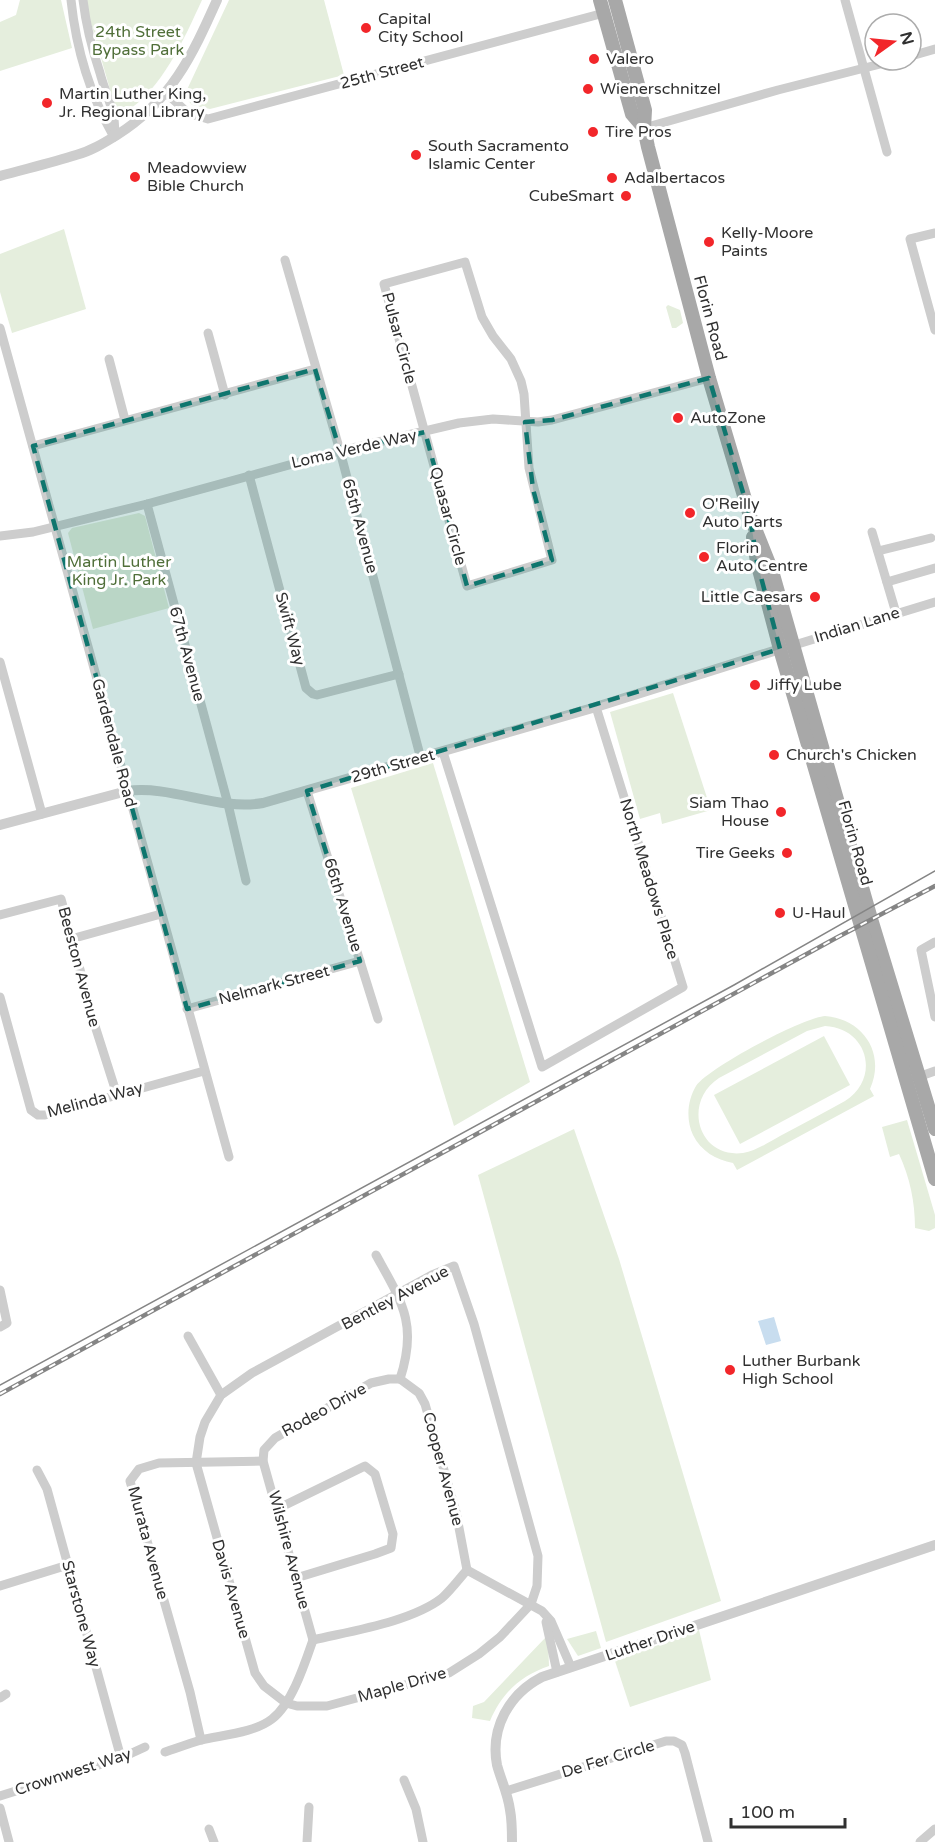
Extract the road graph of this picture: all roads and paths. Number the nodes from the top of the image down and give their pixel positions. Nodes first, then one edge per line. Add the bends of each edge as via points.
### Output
1 (217, 0) edge
2 (845, 0) edge
3 (615, 2) edge
4 (83, 4) edge
5 (71, 5) edge
6 (602, 7) edge
7 (625, 37) junction
8 (95, 57) junction
9 (83, 59) junction
10 (863, 65) edge
11 (863, 69) edge
12 (865, 72) edge
13 (166, 93) junction
14 (644, 128) junction
15 (114, 137) junction
16 (887, 152) dead end
17 (0, 176) edge
18 (935, 233) edge
19 (285, 260) dead end
20 (0, 328) edge
21 (935, 330) edge
22 (208, 333) dead end
23 (109, 359) dead end
24 (315, 369) junction
25 (709, 378) junction
26 (225, 395) junction
27 (125, 420) junction
28 (525, 422) junction
29 (425, 432) junction
30 (33, 446) junction
31 (340, 451) junction
32 (249, 475) junction
33 (147, 504) junction
34 (56, 527) junction
35 (872, 532) dead end
36 (0, 536) edge
37 (931, 537) dead end
38 (878, 551) junction
39 (935, 568) edge
40 (887, 582) junction
41 (935, 602) edge
42 (896, 613) junction
43 (786, 647) junction
44 (0, 662) edge
45 (399, 674) junction
46 (596, 707) junction
47 (443, 752) junction
48 (421, 759) junction
49 (127, 790) junction
50 (307, 791) junction
51 (228, 804) junction
52 (42, 814) junction
53 (0, 825) edge
54 (246, 881) dead end
55 (0, 915) edge
56 (161, 915) junction
57 (71, 939) junction
58 (935, 942) edge
59 (360, 961) junction
60 (0, 997) edge
61 (187, 1009) junction
62 (934, 1012) edge
63 (378, 1019) dead end
64 (902, 1066) junction
65 (204, 1071) junction
66 (935, 1071) edge
67 (918, 1077) junction
68 (117, 1095) junction
69 (935, 1129) edge
70 (229, 1157) dead end
71 (935, 1179) edge
72 (376, 1255) dead end
73 (0, 1290) edge
74 (398, 1295) junction
75 (3, 1325) edge
76 (188, 1336) dead end
77 (400, 1379) junction
78 (221, 1395) junction
79 (263, 1461) junction
80 (196, 1463) junction
81 (37, 1470) dead end
82 (277, 1509) junction
83 (935, 1545) edge
84 (68, 1565) junction
85 (467, 1570) junction
86 (296, 1578) junction
87 (0, 1586) edge
88 (531, 1604) junction
89 (542, 1611) junction
90 (313, 1640) junction
91 (572, 1667) junction
92 (558, 1672) junction
93 (286, 1703) junction
94 (201, 1740) junction
95 (145, 1747) dead end
96 (165, 1752) dead end
97 (121, 1758) junction
98 (404, 1780) dead end
99 (506, 1791) junction
100 (0, 1796) edge
101 (309, 1807) dead end
102 (0, 1808) edge
103 (209, 1829) dead end
104 (935, 1829) edge
105 (9, 1842) edge
106 (214, 1842) edge
107 (307, 1842) edge
108 (423, 1842) edge
109 (512, 1842) edge
110 (708, 1842) edge
111 (920, 1842) edge

1 - 13 street via 189,60
2 - 10 street
3 - 7 main road, Florin Road
4 - 5 street
4 - 8 street
5 - 9 street
6 - 7 main road
6 - 13 street, 25th Street via 208,119 188,113
6 - 14 main road, Florin Road via 632,114
7 - 14 main road, Florin Road via 645,110
8 - 9 street
8 - 15 street via 112,112
9 - 15 street via 97,104
11 - 14 street
12 - 16 street
13 - 15 street via 146,115
14 - 25 main road, Florin Road
15 - 17 street via 77,155
18 - 21 street via 910,239
19 - 24 street, 65th Avenue
20 - 30 street, Gardendale Road
22 - 26 street
23 - 27 street
24 - 26 street
24 - 31 street, 65th Avenue
25 - 28 street, Loma Verde Way via 552,420
25 - 43 main road, Florin Road via 750,516 757,562
26 - 27 street
27 - 30 street
28 - 29 street, Loma Verde Way via 478,420
28 - 29 street, Quasar Circle via 533,489 552,560 467,586
28 - 29 street, Pulsar Circle via 524,394 517,370 482,317 465,262 384,284
29 - 31 street, Loma Verde Way
30 - 34 street, Gardendale Road
31 - 32 street, Loma Verde Way
31 - 45 street, 65th Avenue
32 - 33 street, Loma Verde Way
32 - 45 street, Swift Way via 309,692 317,695
33 - 34 street, Loma Verde Way
33 - 51 street, 67th Avenue
34 - 36 street, Loma Verde Way
34 - 49 street, Gardendale Road
35 - 38 street
37 - 38 street
38 - 40 street
39 - 40 street
40 - 42 street
41 - 42 street, Indian Lane
42 - 43 street, Indian Lane
43 - 46 street, 29th Street
43 - 64 main road, Florin Road
43 - 67 main road, Florin Road
44 - 52 street
45 - 48 street, 65th Avenue
46 - 47 street, 29th Street
46 - 47 street, North Meadows Place via 683,987 542,1067
47 - 48 street, 29th Street
48 - 50 street, 29th Street
49 - 51 street, 29th Street via 156,789
49 - 52 street, 29th Street
49 - 56 street, Gardendale Road
50 - 51 street, 29th Street via 254,804
50 - 59 street, 66th Avenue
51 - 54 street, 67th Avenue
52 - 53 street, 29th Street
55 - 57 street, Beeston Avenue via 61,899
56 - 57 street
56 - 61 street, Gardendale Road
57 - 68 street, Beeston Avenue
58 - 62 street via 921,950
59 - 61 street, Nelmark Street
59 - 63 street, 66th Avenue
60 - 68 street, Melinda Way via 31,1110 45,1115
61 - 65 street, Gardendale Road
64 - 67 main road
64 - 71 main road, Florin Road
65 - 68 street, Melinda Way
65 - 70 street, Gardendale Road
66 - 67 street
67 - 69 main road, Florin Road
72 - 74 street
73 - 75 street
74 - 77 street via 409,1339
74 - 78 street, Bentley Avenue via 252,1373
74 - 88 street, Bentley Avenue via 454,1266 474,1324 538,1556 537,1586
76 - 78 street
77 - 79 street, Rodeo Drive via 371,1383 274,1438 264,1450
77 - 85 street, Cooper Avenue via 419,1393 425,1404 456,1512
78 - 80 street, Bentley Avenue via 205,1422
79 - 80 street, Murata Avenue
79 - 82 street, Wilshire Avenue
80 - 93 street, Davis Avenue via 255,1673 264,1686
80 - 94 street, Murata Avenue via 159,1463 139,1469 130,1481
81 - 84 street, Starstone Way via 47,1489
82 - 86 street, Wilshire Avenue
82 - 86 street via 365,1466 375,1474 393,1534 391,1548
83 - 91 street, Luther Drive
84 - 87 street
84 - 97 street, Starstone Way
85 - 88 street
85 - 90 street via 443,1597 424,1610
86 - 90 street, Wilshire Avenue
88 - 89 street
88 - 93 street, Maple Drive via 500,1637 449,1673 327,1706
89 - 91 street via 551,1621
89 - 92 street
90 - 93 street
91 - 92 street, Luther Drive
92 - 99 street, Luther Drive via 522,1690 500,1722 496,1752
93 - 94 street via 272,1719 246,1731
94 - 96 street
95 - 97 street, Crownwest Way
97 - 100 street, Crownwest Way
98 - 108 street
99 - 109 street, Luther Drive
99 - 110 street, De Fer Circle via 674,1741 686,1753
101 - 107 street
102 - 105 street
103 - 106 street
104 - 111 street

